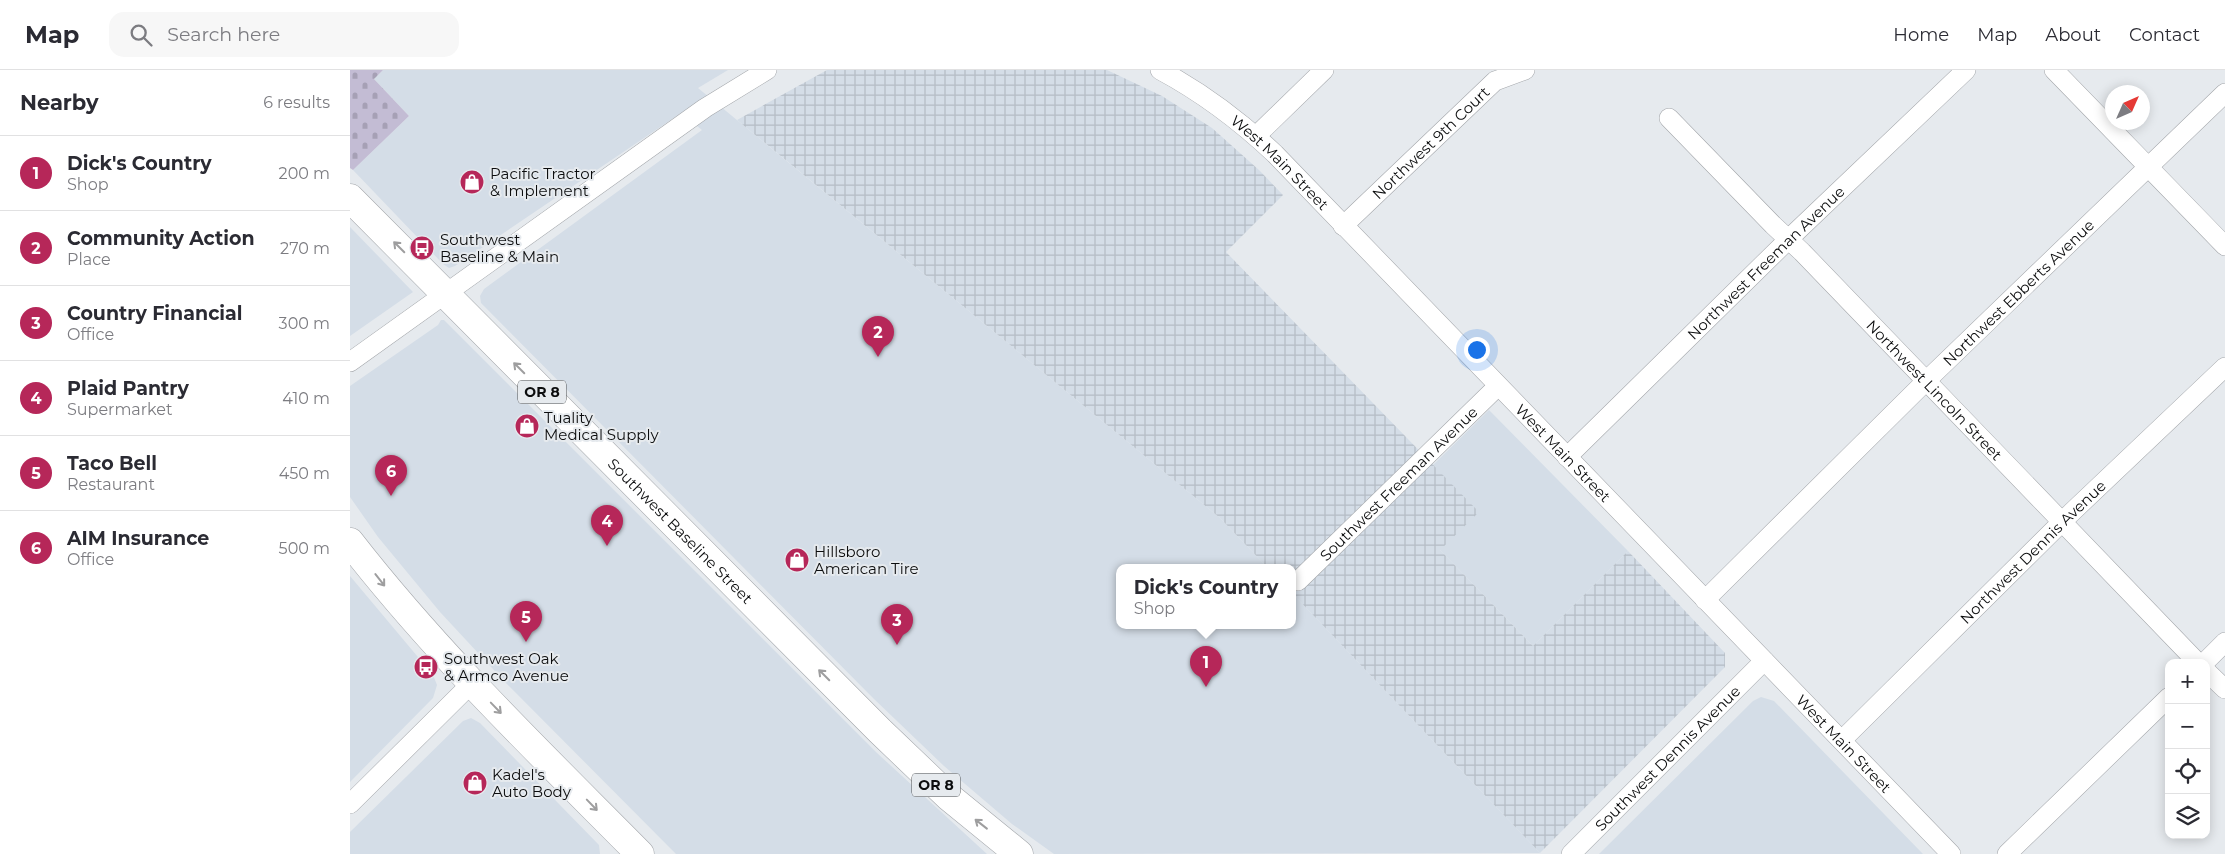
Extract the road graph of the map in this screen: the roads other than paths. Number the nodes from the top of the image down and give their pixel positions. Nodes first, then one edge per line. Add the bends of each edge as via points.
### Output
1 (767, 70) edge
2 (1324, 70) edge
3 (1525, 70) edge
4 (1966, 70) edge
5 (2054, 70) edge
6 (1169, 72) edge
7 (2225, 93) edge
8 (1669, 118) dead end
9 (1256, 136) junction
10 (2148, 167) junction
11 (350, 198) edge
12 (1344, 226) junction
13 (1788, 239) junction
14 (2225, 246) edge
15 (446, 294) junction
16 (350, 362) edge
17 (2225, 367) edge
18 (1926, 381) junction
19 (1498, 386) junction
20 (1567, 457) junction
21 (2063, 521) junction
22 (350, 542) edge
23 (1298, 581) dead end
24 (1705, 600) junction
25 (2225, 642) edge
26 (2194, 659) edge
27 (2208, 659) edge
28 (1764, 661) junction
29 (2210, 675) edge
30 (472, 683) junction
31 (2225, 689) edge
32 (2165, 701) edge
33 (1842, 740) junction
34 (350, 804) edge
35 (640, 854) edge
36 (1019, 854) edge
37 (1571, 854) edge
38 (1951, 854) edge
39 (2007, 854) edge

1 - 15 street via 705,108
2 - 9 street
3 - 12 street, Northwest 9th Court via 1495,81
4 - 13 street, Northwest Freeman Avenue
5 - 10 street
6 - 9 street, West Main Street
7 - 10 street, Northwest Ebberts Avenue
8 - 13 street, Northwest Lincoln Street
9 - 12 street, West Main Street
10 - 14 street
10 - 18 street, Northwest Ebberts Avenue
15 -> 11 highway, Southwest Baseline Street / OR 8
12 - 19 street, West Main Street
13 - 18 street, Northwest Lincoln Street
13 - 20 street, Northwest Freeman Avenue
15 - 16 street
36 -> 15 highway, Southwest Baseline Street / OR 8 via 949,797 878,729
17 - 21 street, Northwest Dennis Avenue
18 - 21 street, Northwest Lincoln Street
18 - 24 street, Northwest Ebberts Avenue
19 - 20 street, West Main Street
19 - 23 street, Southwest Freeman Avenue
20 - 24 street, West Main Street
21 - 26 street, Northwest Lincoln Street
21 - 33 street, Northwest Dennis Avenue
22 -> 30 highway via 398,603
24 - 28 street, West Main Street
25 - 27 street
28 - 33 street, West Main Street
28 - 37 street, Southwest Dennis Avenue
29 - 31 street
30 - 34 street
30 -> 35 highway
32 - 39 street
33 - 38 street, West Main Street

